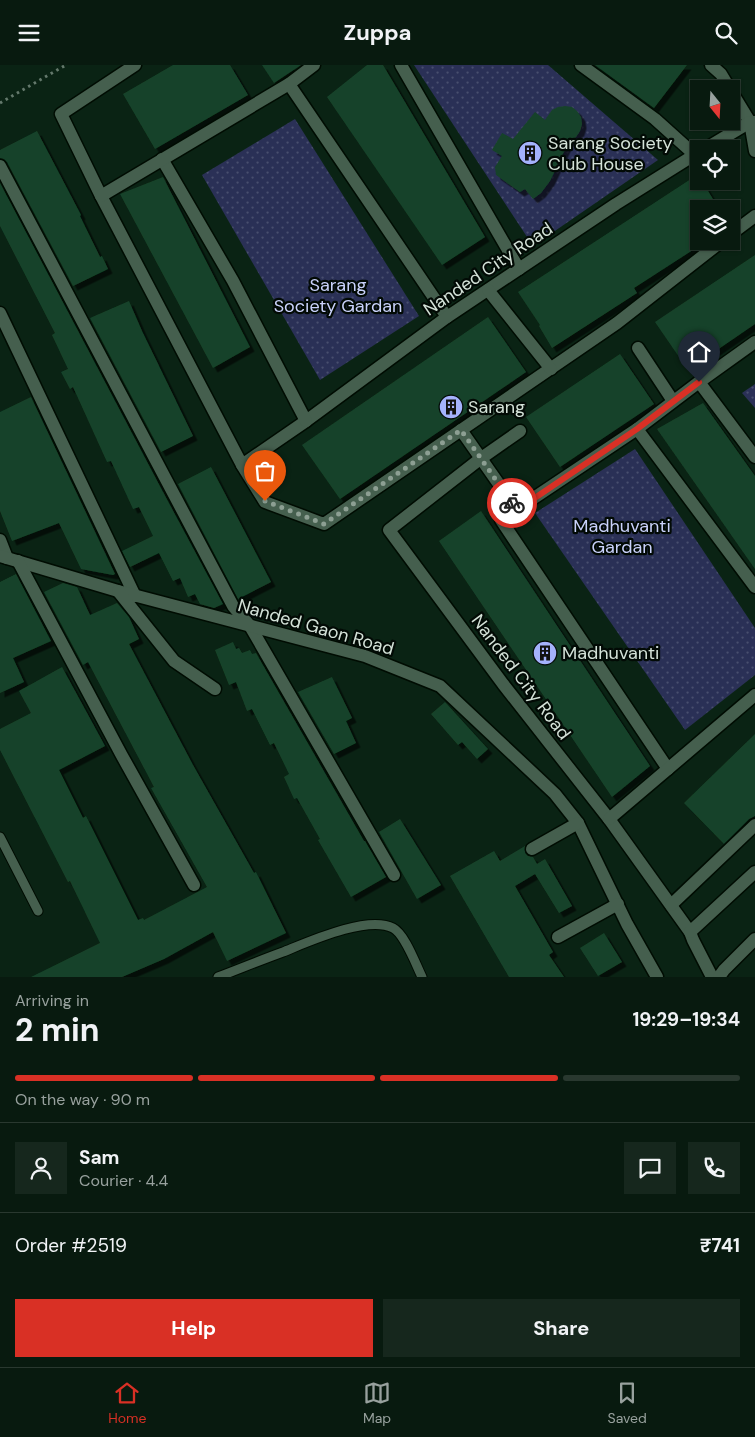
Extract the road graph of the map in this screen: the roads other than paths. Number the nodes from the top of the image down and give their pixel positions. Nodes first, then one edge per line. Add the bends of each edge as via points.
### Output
1 (135, 65) edge
2 (314, 65) edge
3 (401, 65) edge
4 (581, 65) edge
5 (711, 65) edge
6 (725, 80) edge
7 (289, 84) junction
8 (740, 103) edge
9 (753, 122) edge
10 (721, 140) edge
11 (690, 145) edge
12 (755, 151) edge
13 (690, 158) edge
14 (162, 159) junction
15 (0, 166) edge
16 (100, 196) junction
17 (755, 216) edge
18 (740, 227) edge
19 (711, 250) edge
20 (519, 269) junction
21 (488, 290) junction
22 (0, 313) edge
23 (447, 317) junction
24 (755, 342) edge
25 (638, 348) dead end
26 (550, 369) junction
27 (699, 382) junction
28 (673, 401) junction
29 (306, 421) junction
30 (637, 429) junction
31 (461, 430) junction
32 (520, 431) dead end
33 (755, 457) edge
34 (480, 459) junction
35 (242, 465) junction
36 (517, 510) junction
37 (0, 540) edge
38 (8, 558) edge
39 (755, 587) edge
40 (118, 591) junction
41 (135, 596) junction
42 (250, 626) junction
43 (215, 689) dead end
44 (755, 695) edge
45 (668, 769) junction
46 (609, 819) junction
47 (578, 823) junction
48 (755, 825) edge
49 (0, 837) edge
50 (532, 849) dead end
51 (755, 872) edge
52 (394, 875) dead end
53 (194, 885) dead end
54 (618, 904) junction
55 (671, 905) junction
56 (38, 911) dead end
57 (690, 932) junction
58 (558, 937) dead end
59 (755, 939) edge
60 (218, 977) edge
61 (422, 977) edge
62 (657, 977) edge
63 (712, 977) edge
64 (719, 977) edge

1 - 16 street via 61,113
2 - 7 street
3 - 20 street
4 - 11 street
5 - 6 street
7 - 14 street
7 - 23 street
8 - 9 street
9 - 10 street, Nanded City Road
9 - 12 street
13 - 20 street, Nanded City Road via 616,203
14 - 16 street
14 - 29 street via 233,281
15 - 42 street via 233,606
16 - 35 street
17 - 18 street
19 - 26 street via 618,323
20 - 21 street, Nanded City Road
21 - 23 street, Nanded City Road
21 - 26 street
22 - 41 street
23 - 29 street, Nanded City Road
24 - 27 street
25 - 28 street
26 - 31 street
27 - 28 street
27 - 33 street
28 - 30 street
29 - 35 street, Nanded City Road
30 - 36 street
30 - 39 street
31 - 34 street
31 - 35 street via 324,524 265,501
32 - 34 street
34 - 36 street
34 - 46 street, Nanded City Road via 389,530 503,684
36 - 45 street via 502,521
37 - 38 street
38 - 40 street, Nanded Gaon Road
38 - 53 street
40 - 41 street, Nanded Gaon Road
40 - 43 street via 174,661
41 - 42 street, Nanded Gaon Road
42 - 47 street, Nanded Gaon Road via 365,656 440,686 556,794
42 - 52 street
44 - 45 street
45 - 46 street
46 - 55 street, Nanded City Road
47 - 50 street
47 - 54 street, Nanded Gaon Road
48 - 55 street
49 - 56 lane
51 - 57 street
54 - 58 street
54 - 62 street, Nanded Gaon Road
55 - 57 street, Nanded City Road
57 - 63 street, Nanded City Road
59 - 64 street
60 - 61 lane via 332,933 375,925 394,928 401,934

